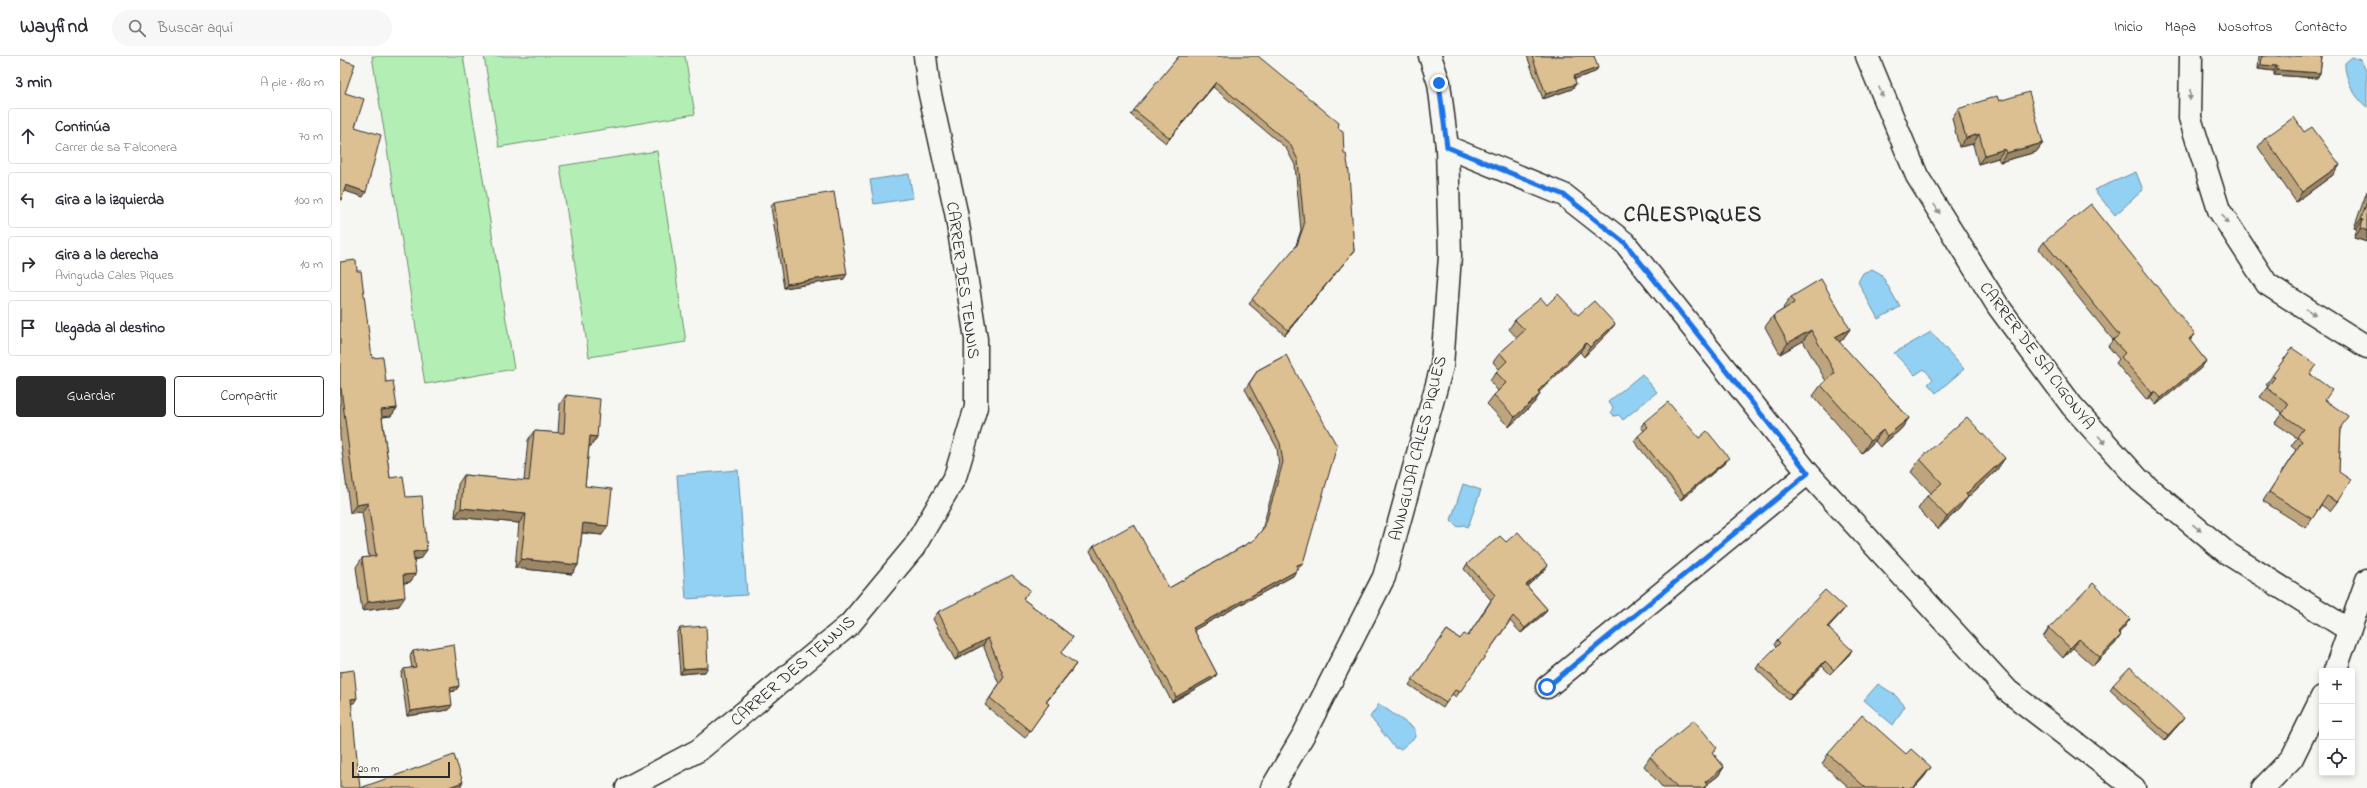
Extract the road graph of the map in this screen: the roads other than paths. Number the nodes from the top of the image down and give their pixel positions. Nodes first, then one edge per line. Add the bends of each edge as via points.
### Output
1 (925, 56) edge
2 (1430, 56) edge
3 (1867, 56) edge
4 (2191, 56) edge
5 (1447, 147) junction
6 (2367, 347) edge
7 (1808, 473) junction
8 (2367, 580) edge
9 (2349, 630) junction
10 (2336, 668) edge
11 (1547, 687) dead end
12 (2319, 703) edge
13 (627, 788) edge
14 (1272, 788) edge
15 (2134, 788) edge
16 (2262, 788) edge

1 - 13 street, CARRER DES TENNIS via 928,90 956,212 976,339 976,407 955,477 914,547 850,624 699,750
2 - 5 street, AVINGUDA CALES PIQUES via 1439,83
3 -> 9 street, CARRER DE SA CIGONYA via 1917,176 1998,306 2072,406 2140,481 2227,553
4 -> 6 street via 2190,118 2219,210 2267,284
5 - 7 street via 1564,195 1625,243
5 - 14 street, AVINGUDA CALES PIQUES via 1450,256 1442,366 1384,578 1304,734
7 - 11 street
7 - 15 street via 2008,691
8 - 9 street
9 - 10 street
12 - 16 street via 2292,758

